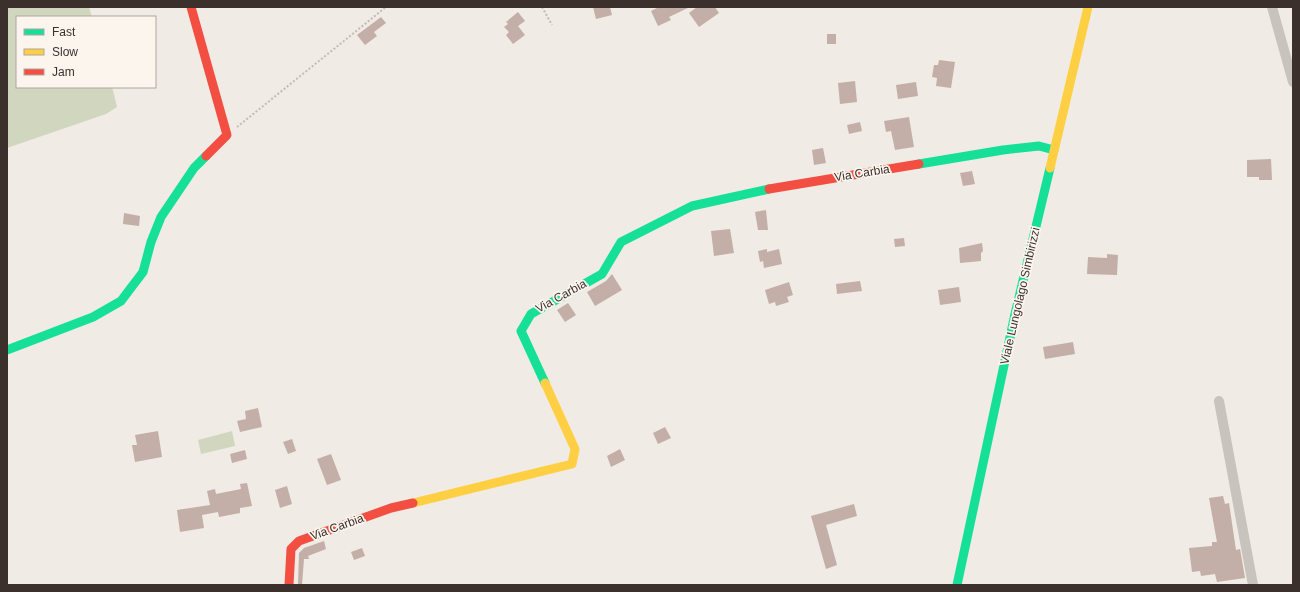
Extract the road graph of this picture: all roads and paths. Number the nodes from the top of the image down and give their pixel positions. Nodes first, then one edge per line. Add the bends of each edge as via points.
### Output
1 (191, 7) edge
2 (386, 7) edge
3 (542, 7) edge
4 (1088, 7) edge
5 (1272, 7) edge
6 (552, 25) dead end
7 (1293, 82) edge
8 (227, 135) junction
9 (1054, 150) junction
10 (7, 350) edge
11 (1219, 401) dead end
12 (289, 585) edge
13 (957, 585) edge
14 (1253, 585) edge

1 - 8 street
2 - 8 path
3 - 6 path
4 - 9 street, Viale Lungolago Simbirizzi
5 - 7 street
8 - 10 street via 194,168 161,217 143,272 121,300 93,317
9 - 12 street, Via Carbia via 1039,146 1003,150 771,188 692,206 621,242 602,274 531,314 521,331 575,449 572,464 391,508 299,541 292,549
9 - 13 street, Viale Lungolago Simbirizzi via 996,398
11 - 14 street

